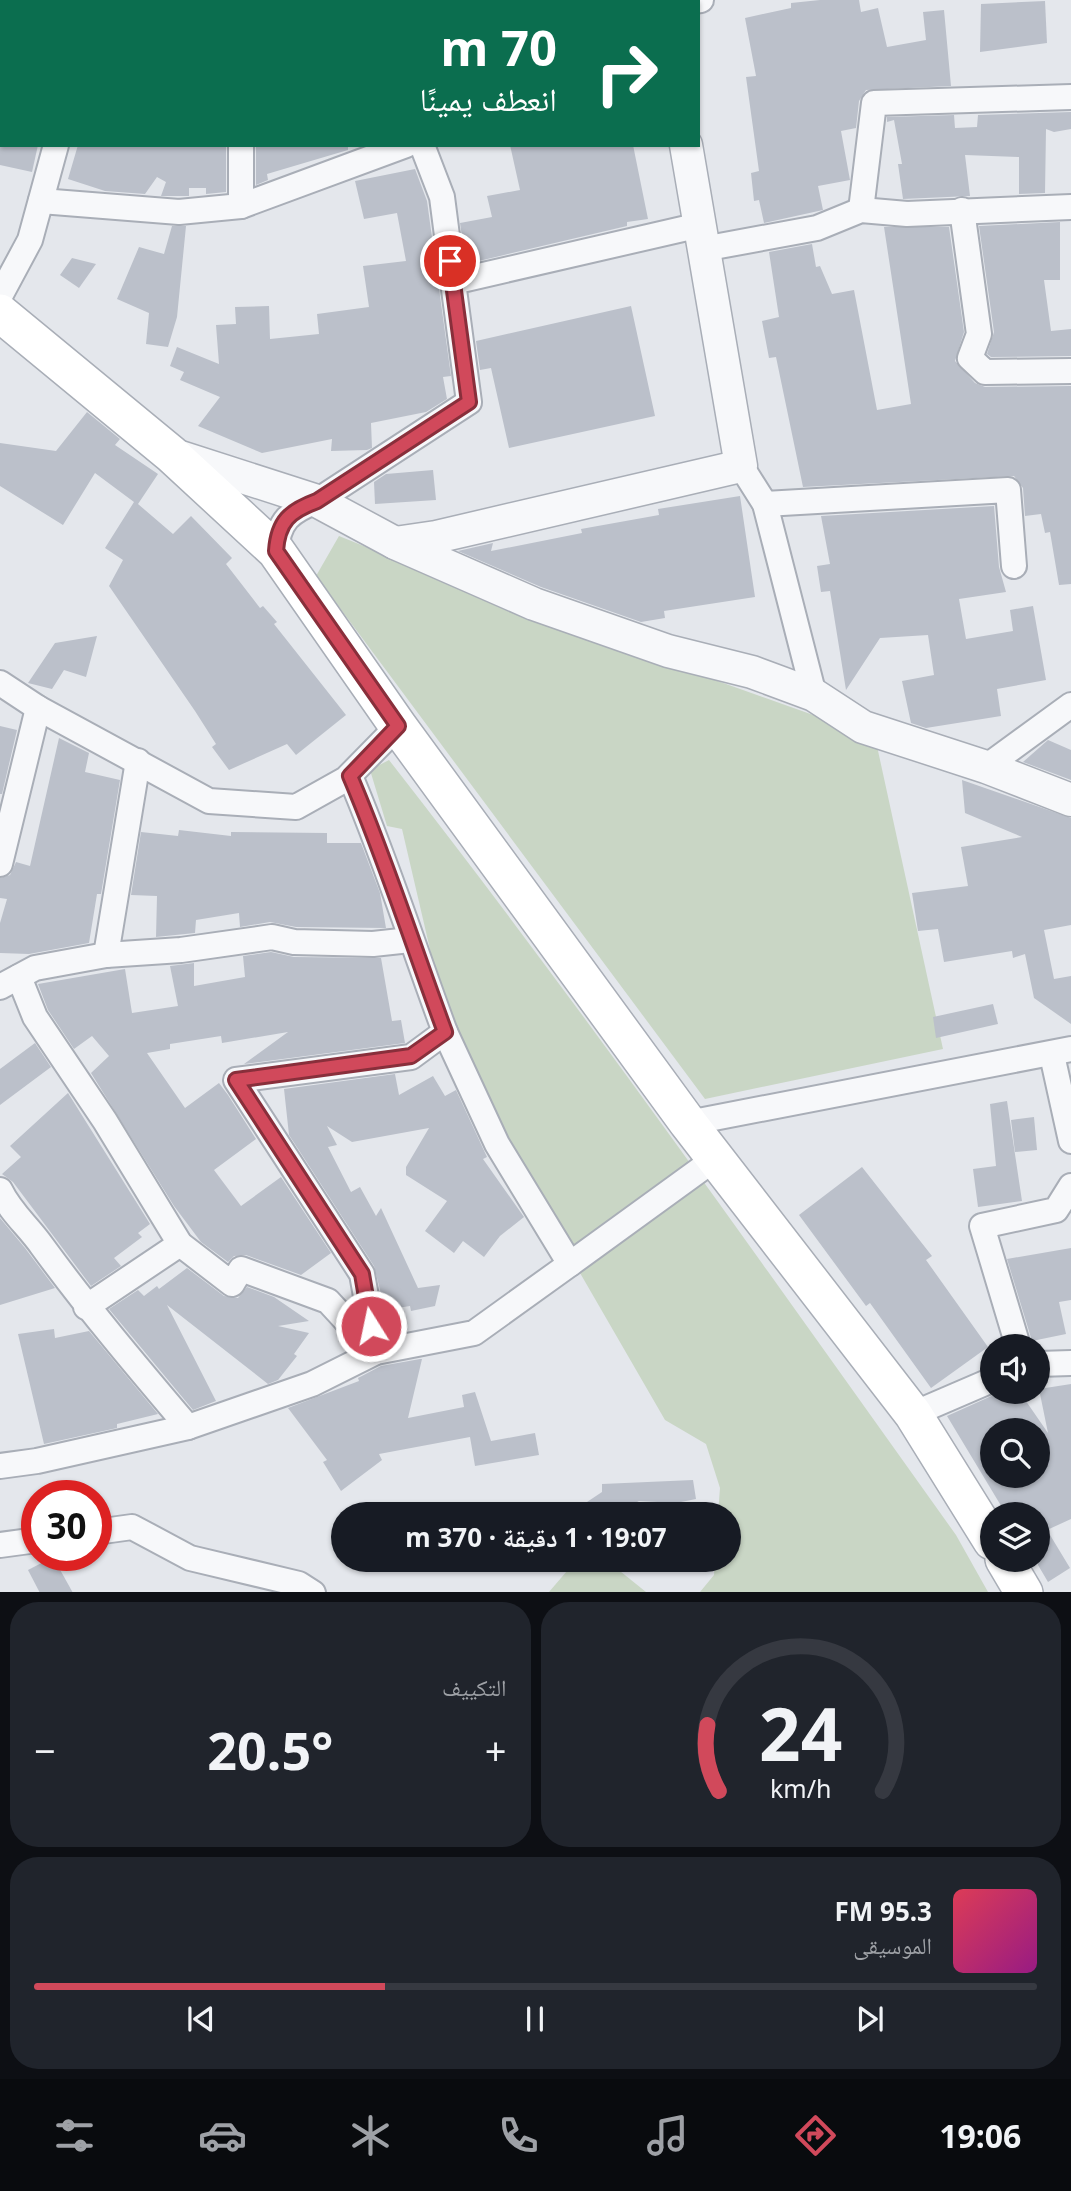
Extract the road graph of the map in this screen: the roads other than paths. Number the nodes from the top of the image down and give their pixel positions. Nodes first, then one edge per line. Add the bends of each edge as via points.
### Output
1 (1071, 97) edge
2 (56, 147) edge
3 (241, 147) edge
4 (401, 147) edge
5 (423, 147) edge
6 (686, 147) edge
7 (41, 201) junction
8 (241, 206) junction
9 (1071, 207) edge
10 (862, 210) junction
11 (962, 210) junction
12 (701, 237) junction
13 (453, 282) junction
14 (0, 296) edge
15 (0, 313) edge
16 (1071, 371) edge
17 (171, 454) junction
18 (741, 466) junction
19 (317, 501) junction
20 (765, 504) junction
21 (395, 543) junction
22 (276, 551) junction
23 (1014, 566) dead end
24 (0, 683) edge
25 (814, 695) junction
26 (1071, 705) edge
27 (38, 708) junction
28 (398, 726) junction
29 (138, 761) junction
30 (986, 767) junction
31 (350, 776) junction
32 (1071, 800) edge
33 (0, 864) edge
34 (410, 940) junction
35 (106, 955) junction
36 (10, 982) edge
37 (445, 1032) junction
38 (1061, 1052) edge
39 (688, 1123) junction
40 (1071, 1141) edge
41 (716, 1158) junction
42 (1071, 1186) edge
43 (0, 1191) edge
44 (180, 1244) junction
45 (570, 1264) junction
46 (86, 1307) junction
47 (1014, 1334) edge
48 (376, 1352) junction
49 (1071, 1363) edge
50 (1050, 1364) edge
51 (980, 1385) edge
52 (913, 1414) junction
53 (188, 1427) junction
54 (0, 1466) edge
55 (980, 1522) edge
56 (112, 1530) edge
57 (21, 1542) edge
58 (0, 1545) edge
59 (1012, 1572) edge
60 (313, 1592) edge
61 (1024, 1592) edge

1 - 10 street via 874,103
2 - 7 street
3 - 8 street
4 - 8 street
5 - 13 street via 442,197
6 - 12 street
7 - 8 street via 179,212
7 - 14 street via 30,240
9 - 11 street
10 - 11 street via 907,214
10 - 12 street via 817,228
11 - 16 street via 979,334 970,358 985,372
12 - 13 street
12 - 18 street
13 - 19 street via 469,402
15 - 17 main road
17 - 19 street
17 - 22 main road
18 - 20 street
18 - 21 street
19 - 21 street
19 - 22 street via 291,511 277,531
20 - 23 street via 1007,490
20 - 25 street
21 - 25 street via 534,604
22 - 28 main road
24 - 27 street
25 - 30 street via 863,727
26 - 30 street
27 - 29 street
27 - 33 street
28 - 31 street
28 - 39 main road
29 - 31 street via 209,801 296,807
29 - 35 street
30 - 32 street
31 - 34 street via 398,896
34 - 35 street via 373,944 272,937
34 - 37 street
35 - 36 street via 35,968
36 - 44 street via 105,1121
37 - 45 street via 497,1144
37 - 48 street via 411,1056 236,1080 362,1274
38 - 39 street
38 - 40 street
39 - 41 main road
41 - 45 street
41 - 52 main road
42 - 47 street via 1056,1210 982,1226
43 - 46 street via 9,1210 39,1242
44 - 46 street
44 - 48 street via 232,1284 241,1269 328,1301
45 - 48 street via 474,1333
46 - 53 street
48 - 53 street via 312,1384
49 - 50 street
51 - 52 street
52 - 55 main road
53 - 54 street
56 - 60 street via 132,1527 190,1558 299,1584
57 - 58 street
59 - 61 main road

